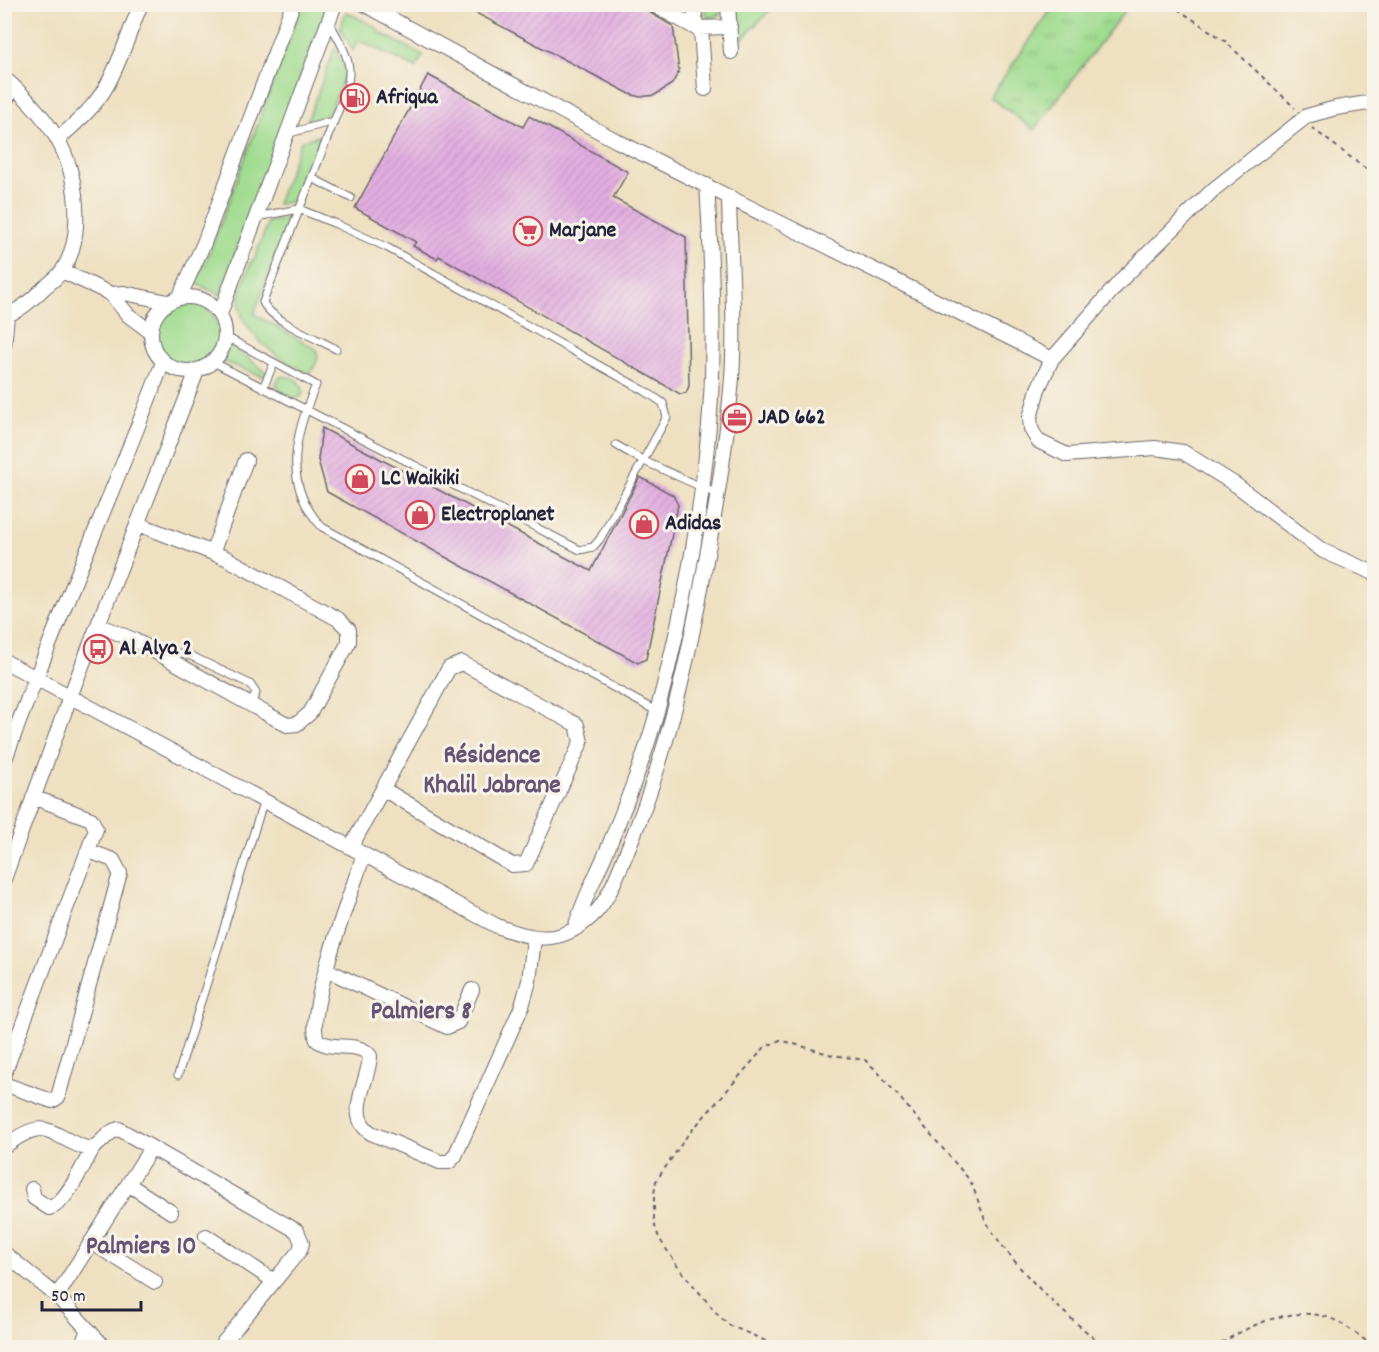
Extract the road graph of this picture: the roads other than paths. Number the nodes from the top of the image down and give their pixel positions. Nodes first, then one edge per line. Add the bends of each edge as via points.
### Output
1 (294, 4) edge
2 (335, 4) edge
3 (364, 4) edge
4 (652, 4) edge
5 (694, 4) edge
6 (728, 4) edge
7 (138, 6) edge
8 (329, 22) junction
9 (730, 27) junction
10 (698, 28) junction
11 (731, 52) dead end
12 (9, 83) edge
13 (705, 89) dead end
14 (1374, 102) edge
15 (4, 103) edge
16 (334, 121) junction
17 (286, 134) junction
18 (58, 140) junction
19 (312, 178) junction
20 (707, 185) junction
21 (729, 197) junction
22 (351, 198) dead end
23 (298, 209) junction
24 (256, 217) junction
25 (62, 271) junction
26 (111, 294) junction
27 (173, 300) junction
28 (220, 314) junction
29 (6, 316) edge
30 (151, 332) junction
31 (226, 337) junction
32 (4, 346) edge
33 (336, 349) dead end
34 (1052, 359) junction
35 (163, 362) junction
36 (213, 362) junction
37 (274, 363) junction
38 (197, 371) junction
39 (263, 388) junction
40 (305, 410) junction
41 (616, 445) dead end
42 (246, 460) dead end
43 (644, 461) junction
44 (701, 487) junction
45 (719, 495) junction
46 (138, 524) junction
47 (213, 551) junction
48 (1374, 573) edge
49 (99, 625) junction
50 (4, 661) edge
51 (36, 677) junction
52 (71, 694) junction
53 (657, 711) junction
54 (673, 720) junction
55 (4, 762) edge
56 (383, 789) junction
57 (33, 797) junction
58 (264, 799) junction
59 (351, 847) junction
60 (88, 850) junction
61 (364, 854) junction
62 (4, 879) edge
63 (575, 928) junction
64 (534, 939) junction
65 (327, 970) junction
66 (472, 990) dead end
67 (4, 1074) edge
68 (178, 1075) dead end
69 (4, 1084) edge
70 (4, 1147) edge
71 (93, 1148) junction
72 (151, 1148) junction
73 (128, 1184) junction
74 (32, 1189) dead end
75 (171, 1212) dead end
76 (206, 1236) dead end
77 (91, 1242) junction
78 (4, 1253) edge
79 (274, 1281) junction
80 (155, 1282) dead end
81 (57, 1296) junction
82 (88, 1329) junction
83 (81, 1347) edge
84 (105, 1347) edge
85 (219, 1347) edge

1 - 27 street via 204,243
2 - 8 street
3 - 20 street
4 - 10 street
5 - 10 street
6 - 9 street
7 - 18 street via 122,57 105,89
8 - 16 lane via 350,67 350,81
8 - 17 street
9 - 10 street
9 - 11 street
10 - 13 street
12 - 15 street
12 - 18 street via 40,114
14 - 34 street via 1327,110 1302,119 1214,189 1123,278
16 - 17 lane
16 - 19 lane
17 - 24 street
18 - 25 street via 74,185 77,208 76,230
19 - 22 lane
19 - 23 lane
20 - 21 street
20 - 44 street via 712,376
21 - 34 street
21 - 45 street via 732,375
23 - 24 lane
23 - 33 lane via 264,302 268,311 280,319
23 - 43 lane via 388,248 663,403 667,417
24 - 28 street
25 - 26 street
25 - 29 street via 28,304
26 - 27 street
26 - 30 street via 128,315
27 - 28 street via 194,297 209,303
27 - 30 street via 156,315
28 - 31 street
29 - 32 street
30 - 35 street via 153,348
31 - 36 street
31 - 37 lane
34 - 48 street via 1030,418 1038,441 1047,447 1074,455 1140,448 1183,452 1236,485 1315,546
35 - 38 street via 173,369
35 - 51 street
36 - 38 street
36 - 39 lane
37 - 39 lane
37 - 40 lane via 316,385
38 - 46 street
39 - 40 lane
40 - 43 lane via 580,550 593,547 600,539
40 - 53 lane via 297,445 296,474 302,501 322,527
41 - 43 lane
42 - 47 street
43 - 44 lane
44 - 45 lane
44 - 53 street
45 - 54 street
46 - 47 street
46 - 49 street
47 - 49 street via 342,621 348,630 349,642 302,721 281,724
49 - 52 street
50 - 51 street
51 - 52 street
51 - 55 street
52 - 57 street
52 - 58 street
53 - 54 lane
53 - 63 street via 629,796
54 - 63 street via 622,862 594,915
56 - 56 street via 449,668 455,664 462,663 577,725 580,733 580,742 526,864 513,865
56 - 59 street
57 - 60 street via 94,821 96,829
57 - 62 street
58 - 59 street
58 - 68 lane
59 - 61 street
60 - 67 street
60 - 69 street via 113,860 120,873 58,1097 52,1101
61 - 64 street via 497,926
61 - 65 street
63 - 64 street via 551,938
64 - 65 street via 522,1006 460,1146 449,1162 440,1162 371,1133 362,1125 357,1114 369,1056 362,1049 325,1045 315,1034 317,1005
65 - 66 street via 447,1026 458,1022
70 - 71 street via 28,1131 45,1129
71 - 72 street via 119,1129
71 - 74 street via 56,1206 48,1208 34,1198
72 - 73 street
72 - 79 street via 297,1232 302,1239 300,1250
73 - 75 street
73 - 77 street
76 - 79 street
77 - 80 street
77 - 81 street
78 - 81 street
79 - 85 street
81 - 82 street
82 - 83 street
82 - 84 street

